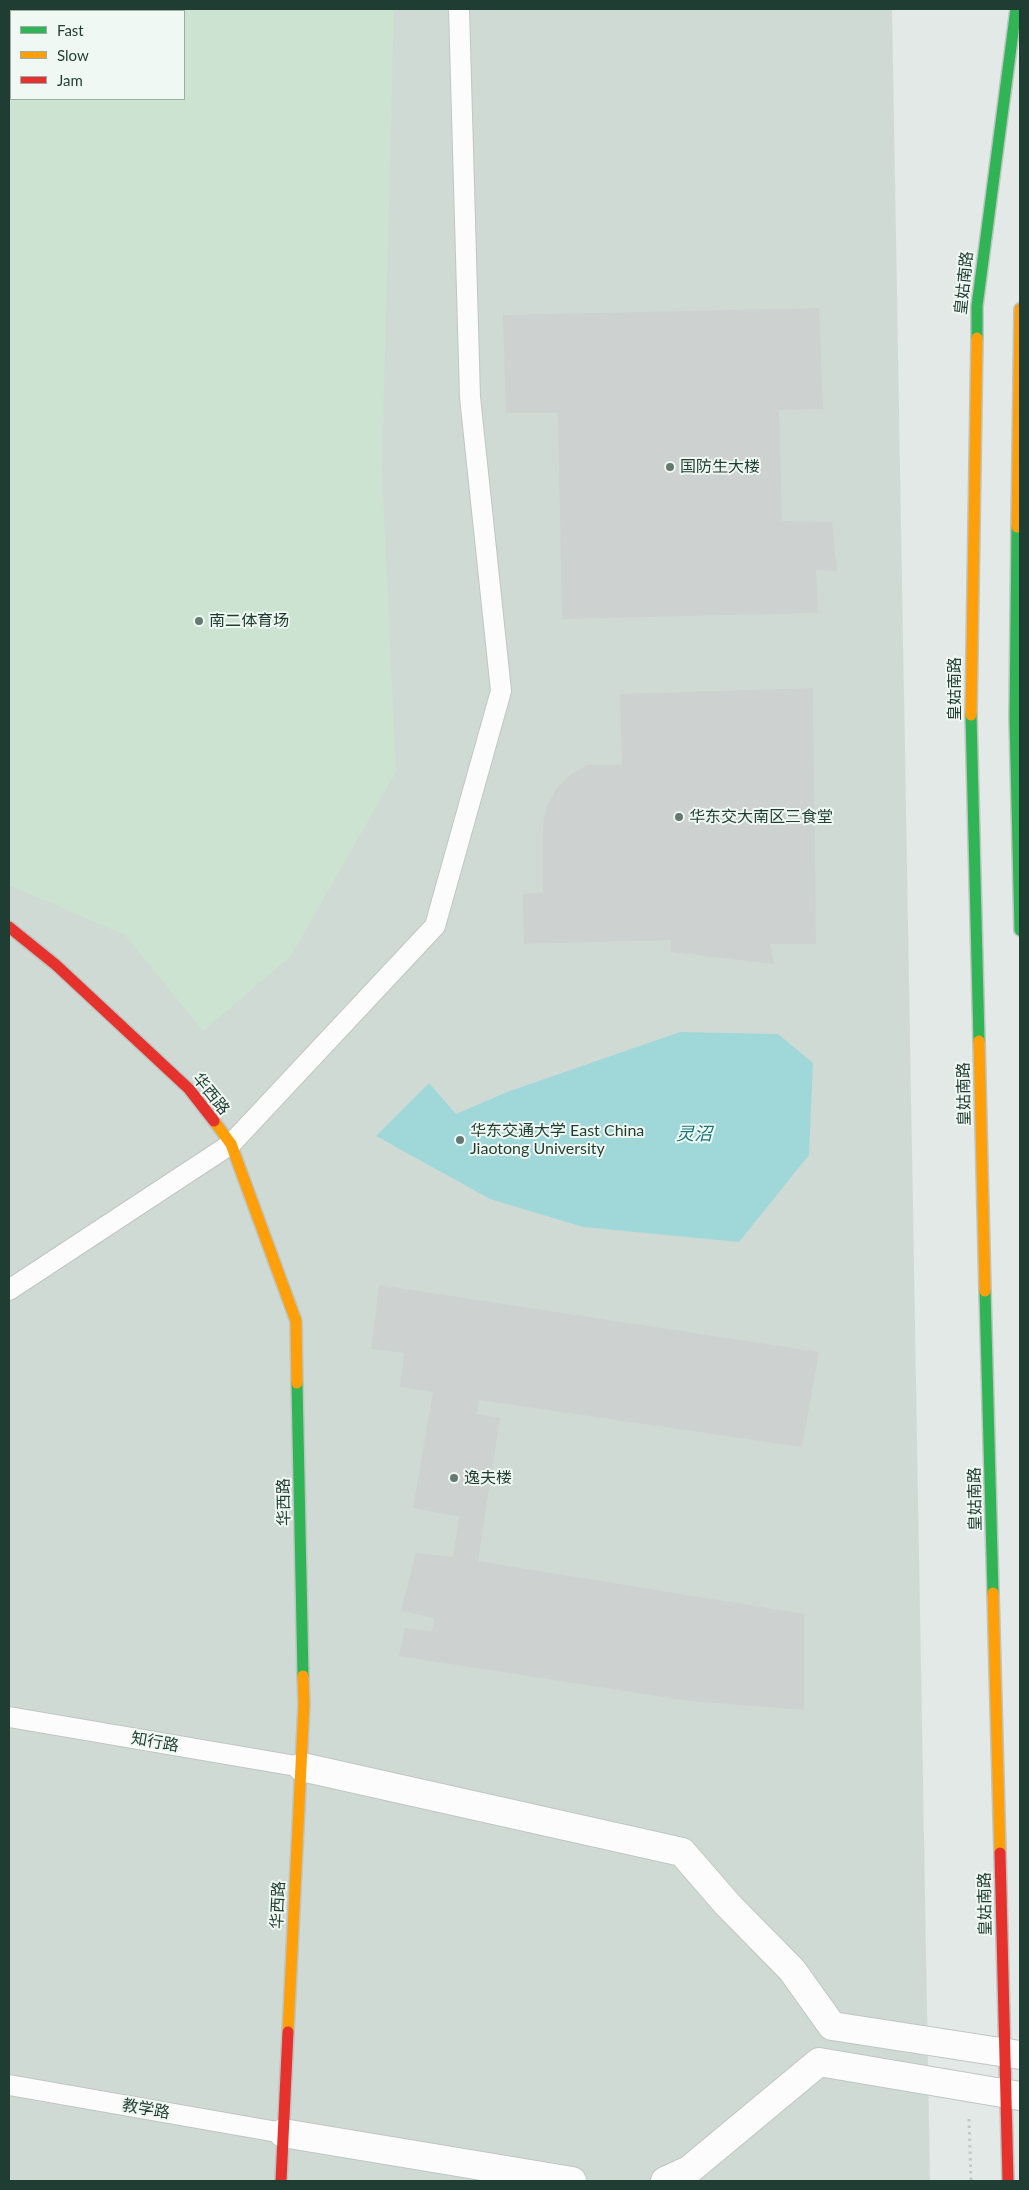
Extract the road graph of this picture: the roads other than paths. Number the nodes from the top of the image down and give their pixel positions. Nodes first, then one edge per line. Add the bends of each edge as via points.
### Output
1 (459, 9) edge
2 (1016, 9) edge
3 (1020, 308) edge
4 (9, 926) edge
5 (1020, 930) edge
6 (231, 1144) junction
7 (9, 1290) edge
8 (9, 1717) edge
9 (302, 1767) junction
10 (1013, 2054) edge
11 (9, 2085) edge
12 (1013, 2094) edge
13 (283, 2133) junction
14 (281, 2181) edge
15 (572, 2181) edge
16 (665, 2181) edge
17 (1008, 2181) edge

1 - 6 lane via 470,398 502,691 435,926
2 - 10 street, 皇姑南路 via 977,306 971,718
3 - 5 street via 1015,718
4 - 6 street, 华西路 via 56,965 189,1089
6 - 7 lane
6 - 9 street, 华西路 via 296,1321 304,1704
8 - 9 lane, 知行路
9 - 10 street via 682,1852 792,1970 832,2026
9 - 13 street, 华西路
10 - 12 street, 皇姑南路
11 - 13 lane, 教学路
12 - 16 street via 819,2062 689,2170
12 - 17 street, 皇姑南路
13 - 14 street, 华西路
13 - 15 street

